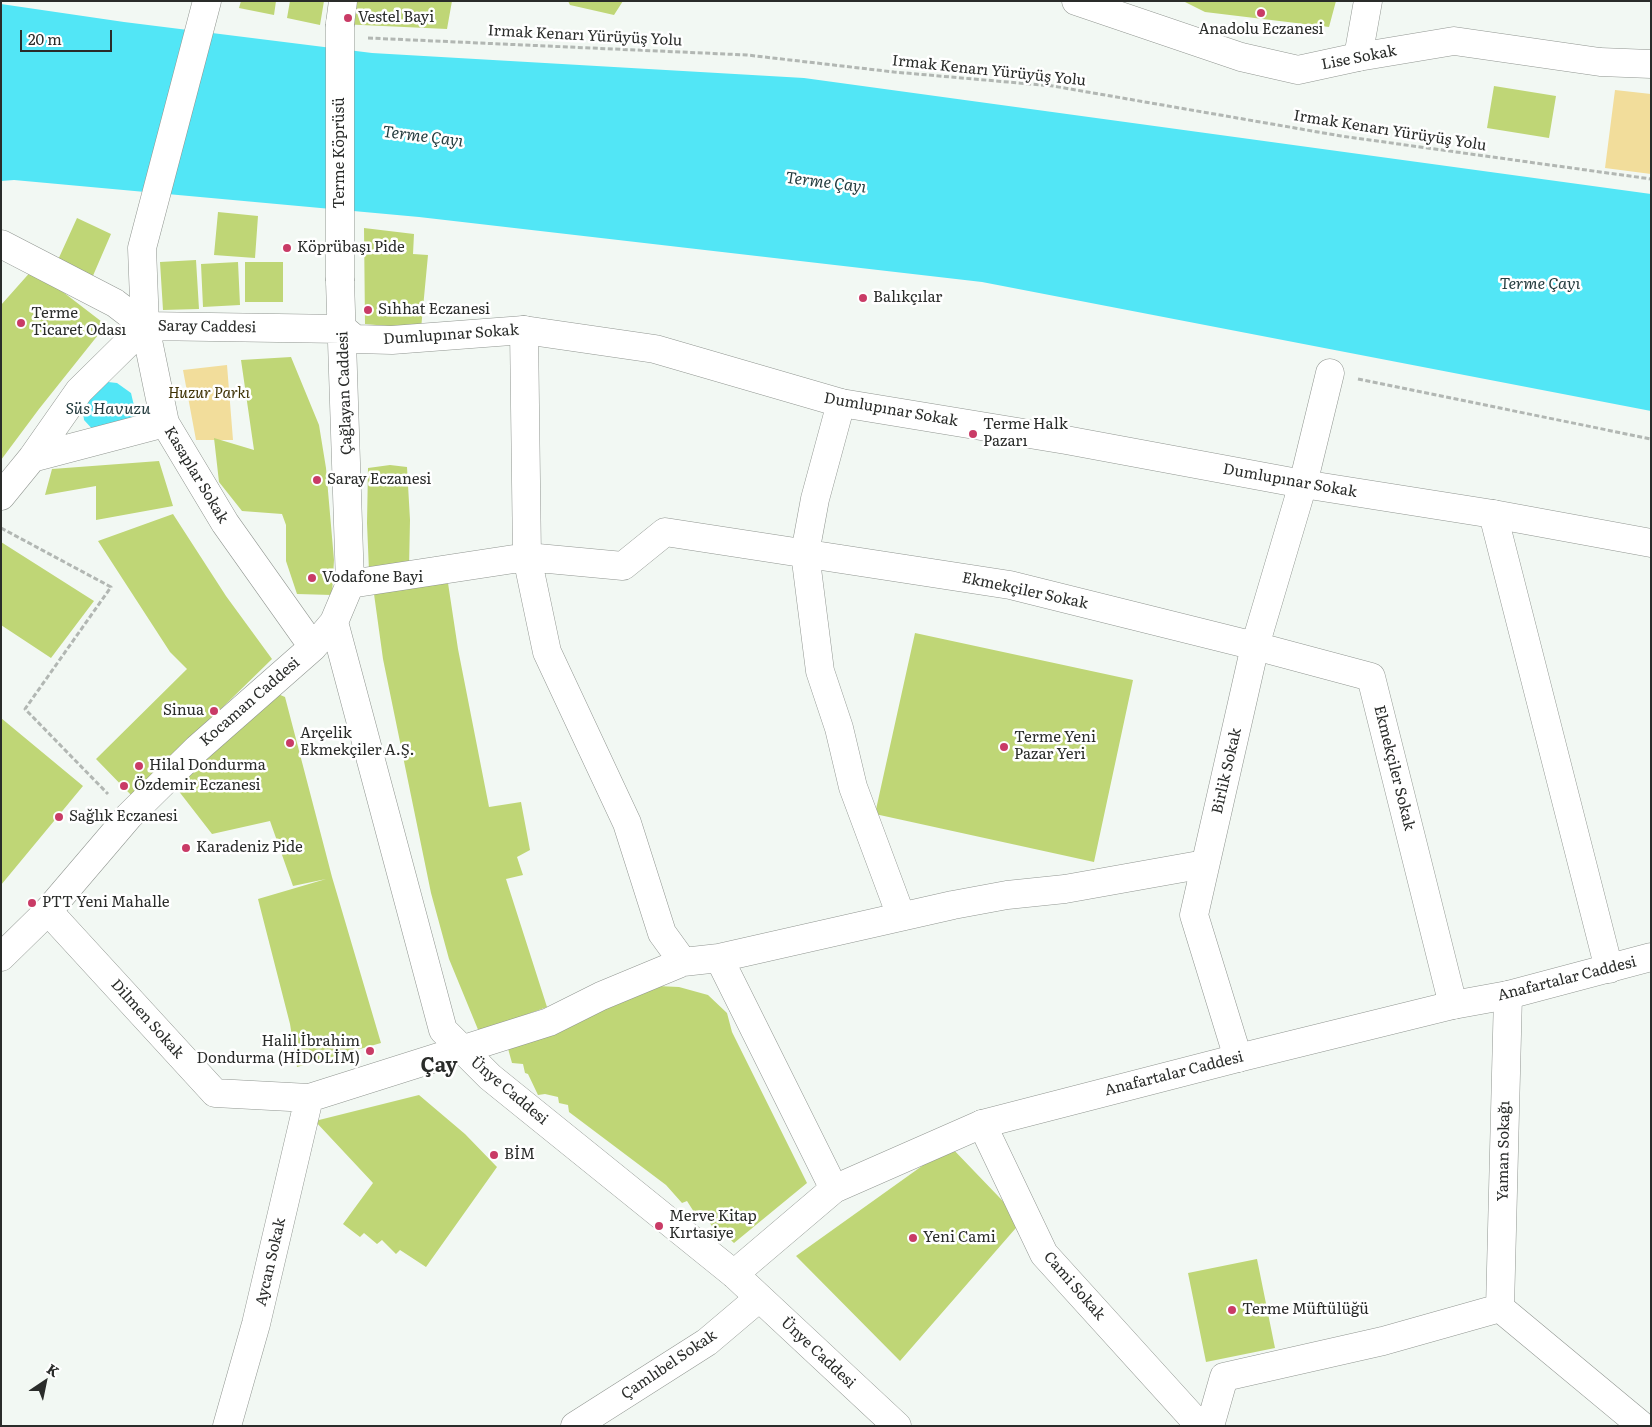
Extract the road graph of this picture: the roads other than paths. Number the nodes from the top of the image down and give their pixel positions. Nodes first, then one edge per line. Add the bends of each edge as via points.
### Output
1 (207, 1) edge
2 (1076, 1) edge
3 (1368, 1) edge
4 (342, 12) edge
5 (1358, 57) junction
6 (1651, 64) edge
7 (2, 245) edge
8 (340, 281) joint
9 (145, 326) junction
10 (343, 329) junction
11 (524, 330) junction
12 (1330, 373) road end
13 (841, 403) junction
14 (164, 423) junction
15 (32, 458) junction
16 (1302, 484) junction
17 (1, 496) edge
18 (1493, 514) junction
19 (1651, 543) edge
20 (805, 552) junction
21 (527, 557) junction
22 (350, 584) junction
23 (334, 622) junction
24 (1255, 646) junction
25 (313, 647) junction
26 (1205, 864) junction
27 (48, 911) junction
28 (901, 916) junction
29 (1, 957) edge
30 (719, 958) junction
31 (1651, 958) edge
32 (683, 962) junction
33 (1609, 969) junction
34 (1508, 995) junction
35 (1454, 1005) junction
36 (463, 1050) junction
37 (1238, 1058) junction
38 (309, 1098) junction
39 (982, 1124) junction
40 (834, 1189) junction
41 (734, 1274) junction
42 (759, 1298) junction
43 (1500, 1308) junction
44 (228, 1426) edge
45 (575, 1426) edge
46 (897, 1426) edge
47 (1200, 1426) edge
48 (1210, 1426) edge
49 (1642, 1426) edge

1 - 9 street, Kasaplar Sokak via 142,248
2 - 5 street, Lise Sokak via 1241,57 1298,70
3 - 5 street
4 - 8 street, Terme Köprüsü, bridge
5 - 6 street, Lise Sokak via 1454,41 1600,62
7 - 9 street via 115,303
8 - 10 street, Çağlayan Caddesi
9 - 10 street, Saray Caddesi
9 - 14 street, Kasaplar Sokak
9 - 15 street, Saray Caddesi via 79,391
10 - 11 street, Dumlupınar Sokak via 355,339 392,340
10 - 22 street, Çağlayan Caddesi
11 - 13 street, Dumlupınar Sokak via 655,349
11 - 21 street
12 - 16 street, Birlik Sokak
13 - 16 street, Dumlupınar Sokak
13 - 20 street via 815,499
14 - 15 street
14 - 25 street, Kasaplar Sokak via 225,524
15 - 17 street, Saray Caddesi
16 - 18 street, Dumlupınar Sokak
16 - 24 street, Birlik Sokak
18 - 19 street, Dumlupınar Sokak
18 - 33 street
20 - 21 street, Ekmekçiler Sokak via 665,532 622,566
20 - 24 street, Ekmekçiler Sokak via 1010,585
20 - 28 street via 820,671 839,728 853,787
21 - 22 street, Ekmekçiler Sokak
21 - 32 street via 547,652 627,822 662,934
22 - 23 street, Çağlayan Caddesi
23 - 25 street, Kocaman Caddesi
23 - 36 street, Ünye Caddesi via 443,1030
24 - 26 street, Birlik Sokak
24 - 35 street, Ekmekçiler Sokak via 1372,677
25 - 27 street, Kocaman Caddesi via 197,749 129,816
26 - 28 street, Dilmen Sokak via 1064,889 1007,895
26 - 37 street, Birlik Sokak via 1194,915
27 - 29 street, Kocaman Caddesi
27 - 38 street, Dilmen Sokak via 215,1094
28 - 30 street, Dilmen Sokak
30 - 32 street, Dilmen Sokak
30 - 40 street
31 - 33 street, Anafartalar Caddesi
32 - 36 street, Dilmen Sokak via 549,1022
33 - 34 street, Anafartalar Caddesi
34 - 35 street, Anafartalar Caddesi
34 - 43 street, Yaman Sokağı
35 - 37 street, Anafartalar Caddesi
36 - 38 street, Dilmen Sokak
36 - 41 street, Ünye Caddesi via 490,1077
37 - 39 street, Anafartalar Caddesi
38 - 44 street, Aycan Sokak via 256,1324
39 - 40 street, Anafartalar Caddesi
39 - 47 street, Cami Sokak via 1044,1254
40 - 41 street, Anafartalar Caddesi
41 - 42 street, Ünye Caddesi
42 - 45 street, Çamlıbel Sokak via 707,1342
42 - 46 street, Ünye Caddesi
43 - 48 street via 1383,1341 1224,1378
43 - 49 street

